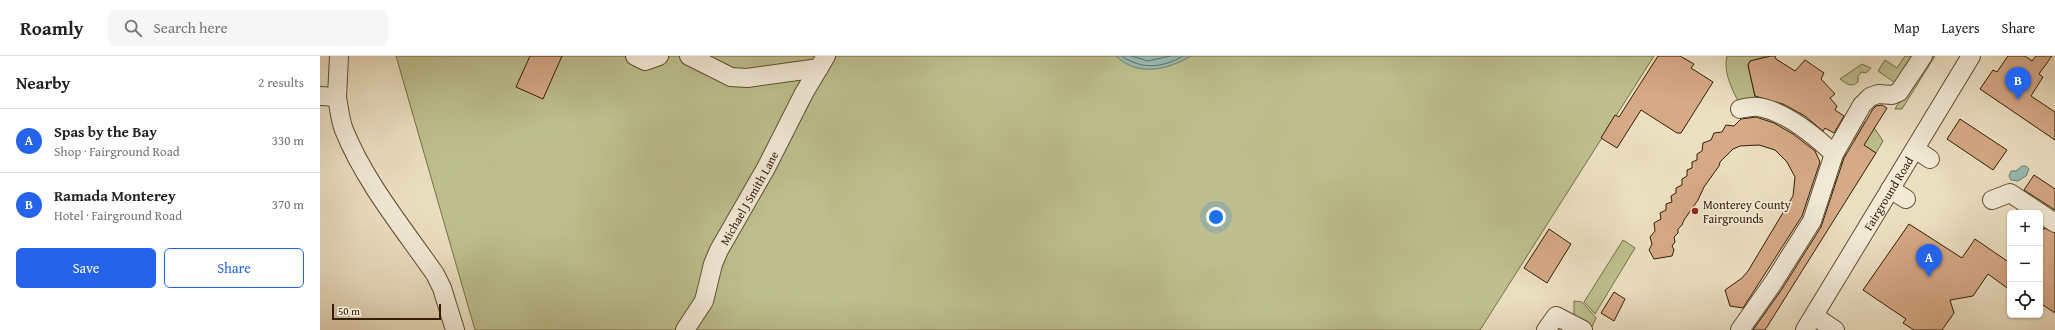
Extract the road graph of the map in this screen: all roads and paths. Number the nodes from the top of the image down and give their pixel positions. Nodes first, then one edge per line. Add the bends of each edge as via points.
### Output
1 (339, 56) edge
2 (635, 56) edge
3 (659, 56) edge
4 (689, 56) edge
5 (1923, 56) edge
6 (1971, 56) edge
7 (823, 62) edge
8 (328, 97) edge
9 (1740, 109) dead end
10 (1915, 149) junction
11 (1834, 154) junction
12 (1930, 159) dead end
13 (1890, 189) junction
14 (1906, 199) dead end
15 (1992, 200) dead end
16 (2036, 210) edge
17 (2043, 215) edge
18 (2055, 223) edge
19 (1809, 323) edge
20 (455, 330) edge
21 (685, 330) edge
22 (1546, 330) edge
23 (1583, 330) edge
24 (1740, 330) edge
25 (1835, 330) edge

1 - 8 street
2 - 3 street via 645,61
4 - 7 street, Michael J Smith Lane via 731,77 746,78
5 - 11 street via 1899,92 1892,95 1878,94 1870,97 1862,105
6 - 10 street, Fairground Road
7 - 21 street, Michael J Smith Lane via 719,250 704,300
8 - 20 street via 363,169 435,274
9 - 11 street via 1757,106 1774,112 1803,128
10 - 12 street
10 - 13 street, Fairground Road
11 - 24 street via 1812,221
13 - 14 street
13 - 19 street, Fairground Road
15 - 16 street via 2010,193
17 - 18 street
19 - 25 street
22 - 23 street via 1556,316

